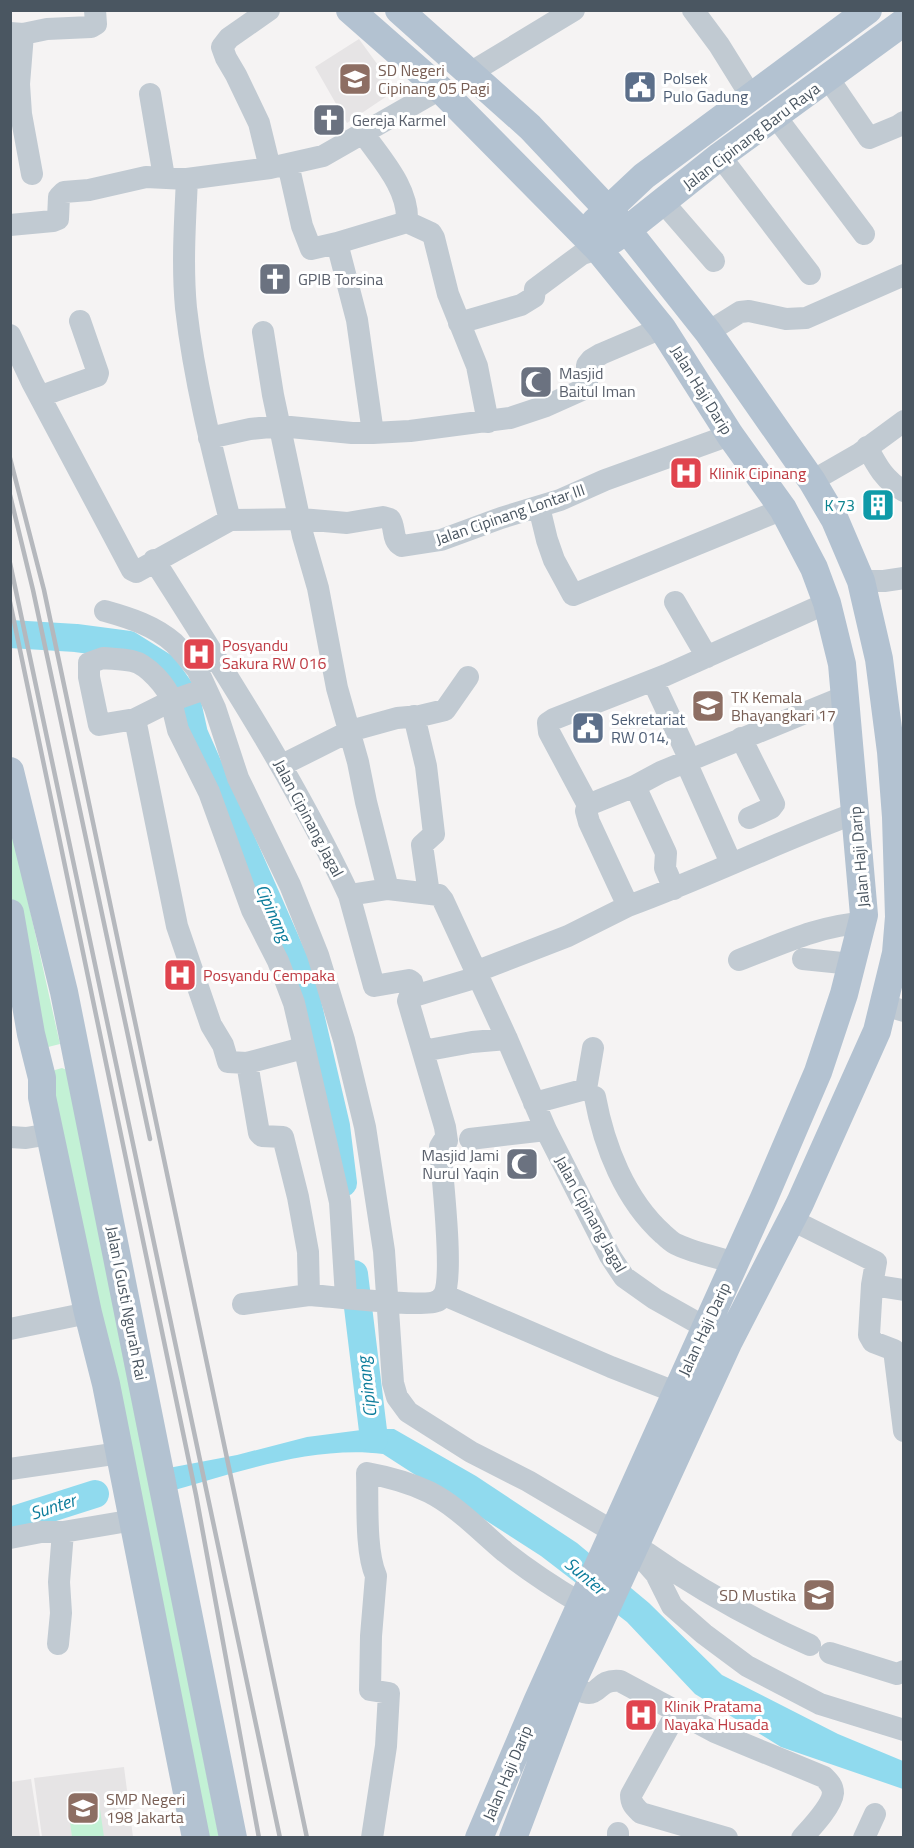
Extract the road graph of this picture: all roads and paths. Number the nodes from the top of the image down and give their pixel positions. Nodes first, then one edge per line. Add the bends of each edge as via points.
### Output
1 (94, 10) edge
2 (269, 10) edge
3 (350, 10) edge
4 (399, 10) edge
5 (574, 10) edge
6 (693, 10) edge
7 (868, 10) edge
8 (903, 22) edge
9 (17, 34) edge
10 (470, 73) junction
11 (828, 78) junction
12 (440, 89) junction
13 (150, 94) dead end
14 (752, 98) junction
15 (776, 117) junction
16 (903, 122) edge
17 (363, 133) junction
18 (720, 156) junction
19 (279, 166) junction
20 (32, 174) dead end
21 (164, 177) junction
22 (187, 179) junction
23 (663, 202) junction
24 (607, 209) junction
25 (406, 222) junction
26 (10, 225) edge
27 (627, 230) junction
28 (864, 234) dead end
29 (337, 243) junction
30 (588, 245) junction
31 (714, 261) dead end
32 (810, 274) dead end
33 (903, 275) edge
34 (80, 321) dead end
35 (459, 323) junction
36 (662, 328) junction
37 (263, 332) dead end
38 (708, 332) junction
39 (10, 335) edge
40 (41, 396) junction
41 (903, 421) edge
42 (488, 422) junction
43 (280, 426) junction
44 (373, 433) junction
45 (730, 435) junction
46 (209, 438) junction
47 (867, 447) junction
48 (812, 481) junction
49 (903, 491) edge
50 (539, 507) junction
51 (783, 508) junction
52 (301, 519) junction
53 (230, 520) junction
54 (154, 560) junction
55 (903, 578) edge
56 (861, 581) junction
57 (675, 602) dead end
58 (827, 603) junction
59 (105, 612) dead end
60 (707, 657) junction
61 (468, 677) dead end
62 (653, 681) junction
63 (193, 684) junction
64 (846, 696) junction
65 (895, 707) edge
66 (414, 716) junction
67 (135, 720) junction
68 (350, 731) junction
69 (741, 738) junction
70 (688, 761) junction
71 (282, 765) junction
72 (10, 771) edge
73 (635, 786) junction
74 (588, 805) junction
75 (899, 806) edge
76 (855, 813) junction
77 (749, 818) dead end
78 (731, 863) junction
79 (388, 889) junction
80 (674, 889) junction
81 (429, 894) junction
82 (349, 895) junction
83 (628, 906) junction
84 (10, 913) edge
85 (864, 923) junction
86 (803, 959) dead end
87 (739, 960) dead end
88 (852, 964) junction
89 (477, 974) junction
90 (414, 996) junction
91 (893, 1008) edge
92 (70, 1025) junction
93 (31, 1034) junction
94 (507, 1039) junction
95 (303, 1048) junction
96 (593, 1048) dead end
97 (423, 1051) junction
98 (247, 1063) junction
99 (42, 1078) junction
100 (81, 1082) junction
101 (595, 1097) dead end
102 (534, 1103) junction
103 (546, 1130) junction
104 (50, 1134) junction
105 (10, 1137) edge
106 (470, 1139) dead end
107 (792, 1217) junction
108 (735, 1263) junction
109 (872, 1285) junction
110 (903, 1290) edge
111 (309, 1294) junction
112 (444, 1295) junction
113 (349, 1297) junction
114 (381, 1301) junction
115 (243, 1304) dead end
116 (88, 1313) junction
117 (705, 1327) junction
118 (10, 1329) edge
119 (729, 1341) junction
120 (680, 1382) junction
121 (710, 1384) junction
122 (903, 1431) edge
123 (120, 1453) junction
124 (10, 1469) edge
125 (134, 1520) junction
126 (63, 1532) junction
127 (10, 1538) edge
128 (623, 1549) junction
129 (591, 1603) junction
130 (58, 1644) dead end
131 (903, 1671) edge
132 (570, 1687) junction
133 (678, 1712) junction
134 (903, 1730) edge
135 (875, 1814) dead end
136 (196, 1838) edge
137 (233, 1838) edge
138 (372, 1838) edge
139 (479, 1838) edge
140 (513, 1838) edge
141 (727, 1838) edge
142 (802, 1838) edge
143 (864, 1838) edge

1 - 9 street via 96,24 91,27
2 - 19 street via 222,47
3 - 12 main road, Jalan Haji Darip
4 - 10 main road, Jalan Haji Darip
5 - 10 street
6 - 14 street
7 - 14 main road, Jalan Cipinang Baru Raya
8 - 11 main road, Jalan Cipinang Baru Raya
9 - 20 street via 19,94
10 - 24 main road, Jalan Haji Darip via 530,127
11 - 15 main road, Jalan Cipinang Baru Raya
11 - 16 street via 869,138
12 - 17 street
12 - 30 main road, Jalan Haji Darip
13 - 21 street
14 - 24 main road, Jalan Cipinang Baru Raya via 644,176
15 - 18 main road, Jalan Cipinang Baru Raya
15 - 28 street
17 - 19 street via 323,156
17 - 25 street via 400,188
18 - 23 main road, Jalan Cipinang Baru Raya
18 - 32 street
19 - 22 street
19 - 29 street via 311,249
21 - 22 street
21 - 26 street via 64,192 59,196 58,219
22 - 46 street via 186,309
23 - 27 main road, Jalan Cipinang Baru Raya
23 - 31 street
24 - 27 main road, Jalan Haji Darip
24 - 30 main road, Jalan Cipinang Baru Raya
25 - 29 street
25 - 35 street via 434,238
27 - 30 main road, Jalan Cipinang Baru Raya
27 - 38 main road, Jalan Haji Darip
29 - 44 street via 357,320
30 - 35 street via 521,305
30 - 36 main road, Jalan Haji Darip
33 - 38 street via 806,318 740,312
34 - 40 street via 97,376
35 - 42 street via 477,366
36 - 42 street via 591,360 584,389 546,406
36 - 45 main road, Jalan Haji Darip
37 - 43 street
38 - 48 main road, Jalan Haji Darip
39 - 40 street
40 - 54 street via 132,570 136,572
41 - 47 street
42 - 44 street
43 - 44 street
43 - 46 street
43 - 52 street
45 - 50 street, Jalan Cipinang Lontar III
45 - 51 main road, Jalan Haji Darip
46 - 53 street
47 - 48 street
47 - 49 street via 886,479
48 - 56 main road, Jalan Haji Darip via 835,520
50 - 51 street via 554,560 573,594
50 - 52 street, Jalan Cipinang Lontar III via 441,540 402,546 396,541 392,522 383,517 347,523
51 - 58 main road, Jalan Haji Darip
52 - 53 street, Jalan Cipinang Lontar III
52 - 68 street
53 - 54 street
54 - 63 street, Jalan Cipinang Jagal
55 - 56 street
56 - 65 main road, Jalan Haji Darip
57 - 60 street
58 - 60 street
58 - 64 main road, Jalan Haji Darip
59 - 63 street via 149,626 174,643
60 - 62 street
61 - 66 street via 445,710
62 - 70 street
62 - 74 street via 548,723 549,732
63 - 67 street
63 - 67 street via 169,692 138,663 103,658 89,663 99,725
63 - 71 street, Jalan Cipinang Jagal
63 - 95 street via 178,730 209,792 252,910 279,961 294,1003
63 - 114 street via 215,708 238,778 290,885 318,955 344,1040 365,1127 384,1251
64 - 69 street
64 - 76 main road, Jalan Haji Darip
65 - 75 main road, Jalan Haji Darip
66 - 68 street
66 - 81 street via 426,766 434,834 422,845
67 - 98 street via 183,946 228,1062
68 - 71 street
68 - 79 street
69 - 70 street
69 - 77 street via 774,804
70 - 73 street
70 - 78 street
71 - 82 street, Jalan Cipinang Jagal
72 - 92 main road, Jalan I Gusti Ngurah Rai
73 - 74 street
73 - 80 street via 666,853 665,868
74 - 83 street via 589,822
75 - 91 main road, Jalan Haji Darip via 899,917
76 - 78 street
76 - 85 main road, Jalan Haji Darip
78 - 80 street
79 - 81 street, Jalan Cipinang Jagal
79 - 82 street, Jalan Cipinang Jagal
80 - 83 street
81 - 89 street, Jalan Cipinang Jagal via 439,895 443,900
82 - 90 street via 374,986 409,980
83 - 89 street
84 - 93 main road
85 - 87 street via 820,929
85 - 88 main road, Jalan Haji Darip
86 - 88 street
88 - 108 main road, Jalan Haji Darip via 818,1072
89 - 90 street
89 - 94 street, Jalan Cipinang Jagal
90 - 97 street via 408,1001
91 - 107 main road, Jalan Haji Darip via 877,1031
92 - 93 main road via 57,1046 42,1045
92 - 100 main road, Jalan I Gusti Ngurah Rai
93 - 99 main road
94 - 97 street
94 - 102 street, Jalan Cipinang Jagal
95 - 98 street
95 - 113 street via 340,1202
96 - 102 street via 586,1089
97 - 112 street via 447,1141 440,1148 448,1260
98 - 111 street via 259,1133 283,1137 308,1252
99 - 100 main road via 62,1068
99 - 104 main road
100 - 137 main road, Jalan I Gusti Ngurah Rai
101 - 108 street via 608,1145 648,1220 676,1245
102 - 103 street, Jalan Cipinang Jagal
103 - 106 street
103 - 117 street, Jalan Cipinang Jagal via 624,1277
104 - 105 street
104 - 116 main road
107 - 109 street via 876,1262
107 - 119 main road, Jalan Haji Darip
108 - 117 main road, Jalan Haji Darip
109 - 110 street
109 - 122 street via 869,1335 873,1342 894,1350
111 - 113 street
111 - 115 street
112 - 114 street via 432,1303
112 - 120 street via 611,1367
113 - 114 street
114 - 128 street via 393,1383 408,1412 471,1452 528,1481
116 - 118 street
116 - 123 main road
117 - 119 street, Jalan Cipinang Jagal
117 - 120 main road, Jalan Haji Darip
119 - 121 main road, Jalan Haji Darip
120 - 121 main road
120 - 128 main road, Jalan Haji Darip
121 - 128 main road, Jalan Haji Darip
123 - 124 street
123 - 125 main road
125 - 126 street
125 - 136 main road
126 - 127 street
126 - 130 street
128 - 129 main road, Jalan Haji Darip
128 - 131 street via 752,1618 820,1649 897,1674
128 - 134 street via 656,1574 672,1606 747,1666 820,1704
129 - 132 main road, Jalan Haji Darip
129 - 138 street via 562,1592 431,1493 402,1480 367,1473 369,1539 376,1576 370,1690 389,1693 386,1746
129 - 139 main road, Jalan Haji Darip via 537,1702
132 - 133 street via 589,1694 610,1680 620,1681
132 - 140 main road, Jalan Haji Darip
133 - 141 street via 631,1795 634,1806 641,1813
133 - 142 street via 824,1777 831,1784 830,1802
135 - 143 street

